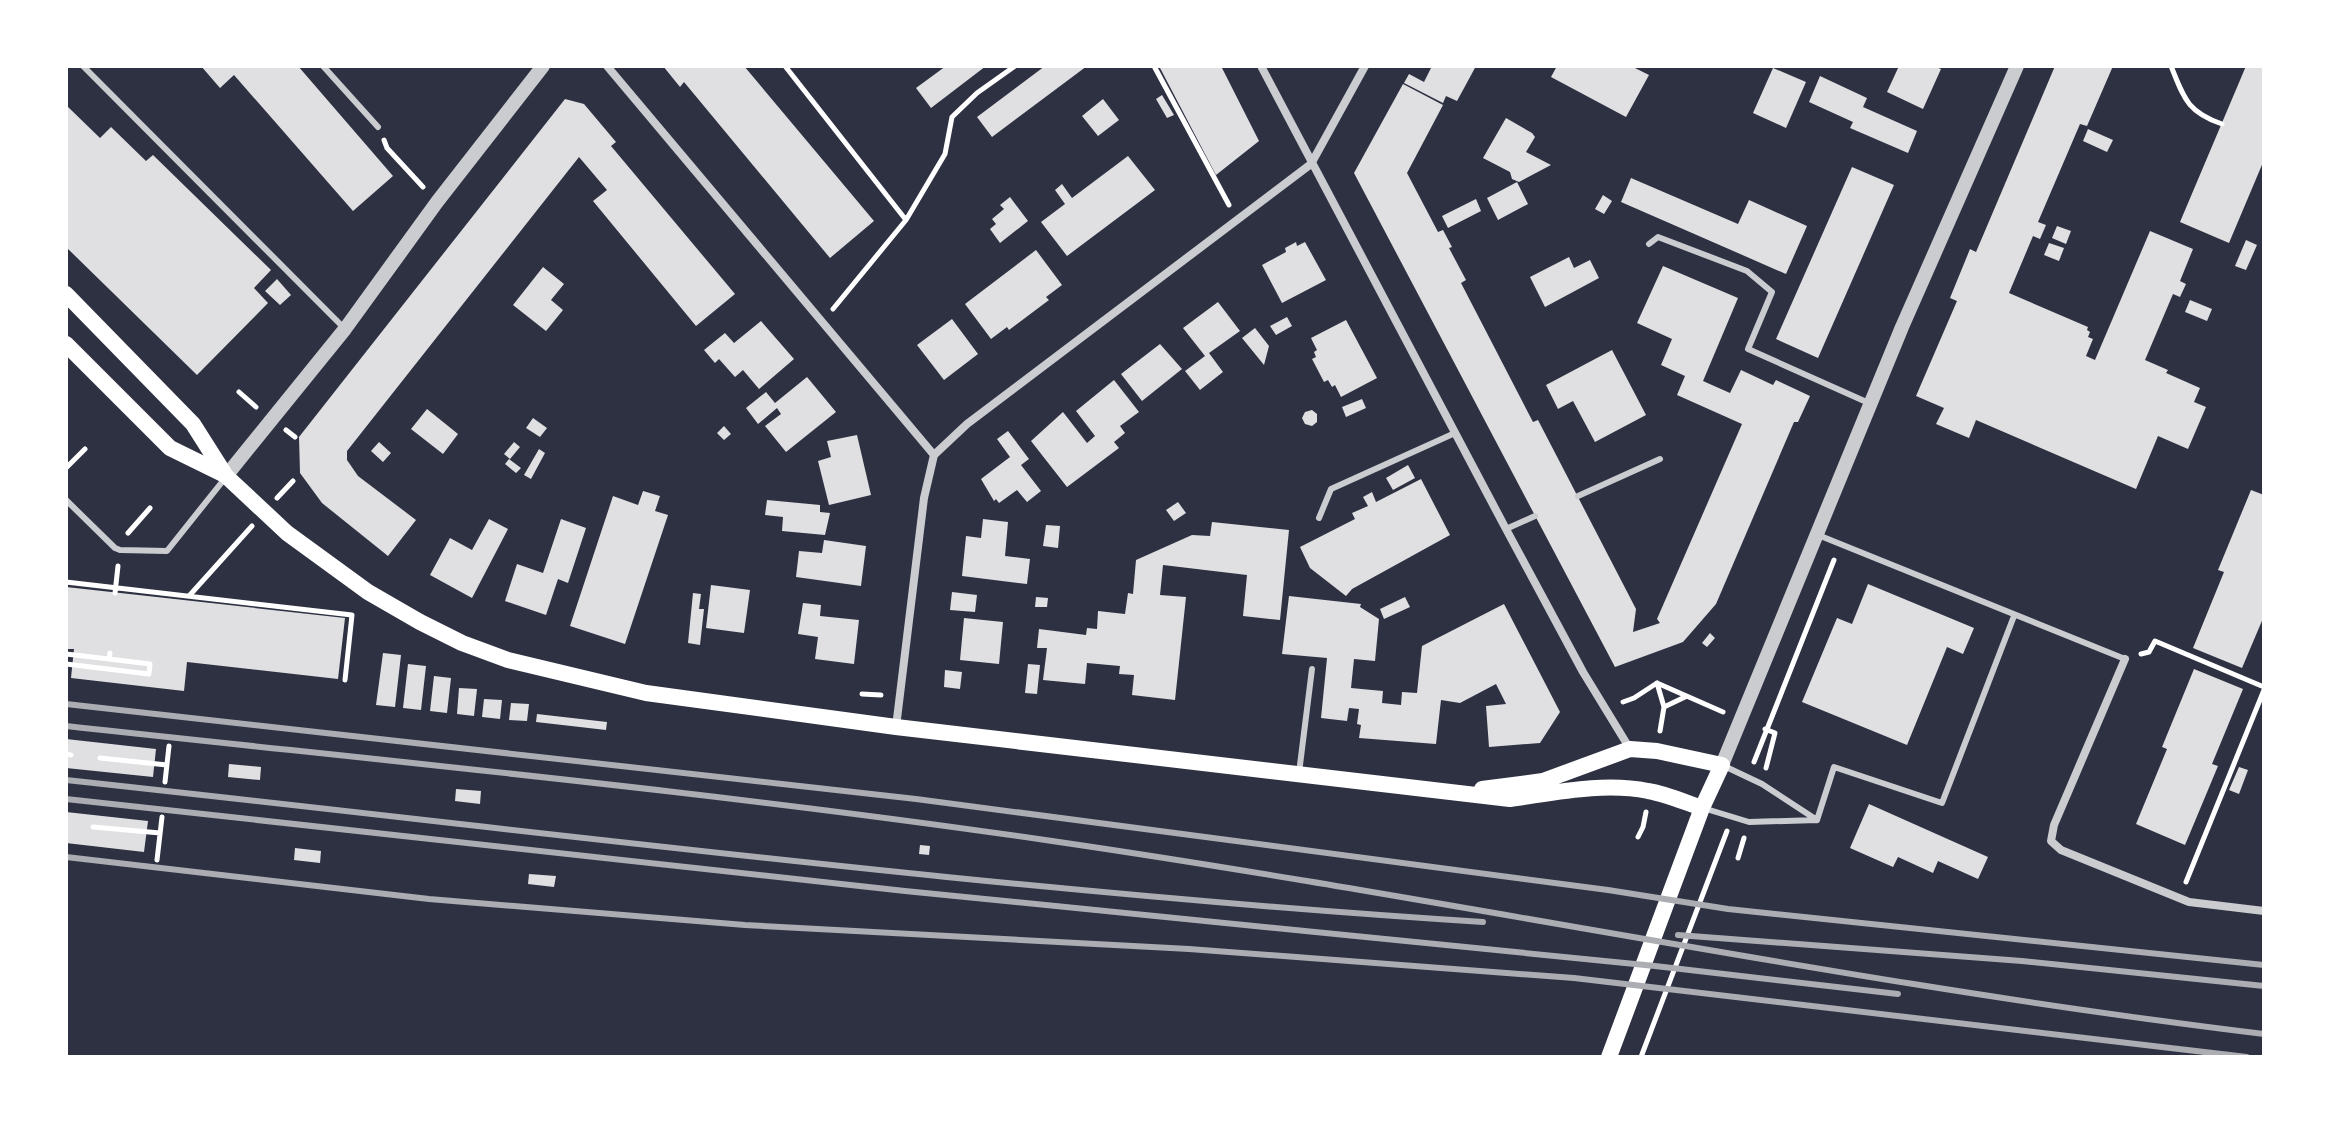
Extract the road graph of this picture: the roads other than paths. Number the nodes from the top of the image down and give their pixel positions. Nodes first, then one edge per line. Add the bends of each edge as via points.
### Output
1 (83, 66) edge
2 (323, 66) edge
3 (543, 66) edge
4 (607, 66) edge
5 (1261, 66) edge
6 (1365, 66) edge
7 (2017, 66) edge
8 (378, 127) road end
9 (1311, 164) junction
10 (1649, 244) dead end
11 (66, 294) edge
12 (345, 329) junction
13 (66, 344) edge
14 (1871, 404) junction
15 (1455, 433) junction
16 (934, 455) junction
17 (1660, 459) dead end
18 (226, 476) junction
19 (1578, 496) dead end
20 (66, 500) edge
21 (1535, 516) dead end
22 (1319, 518) dead end
23 (1506, 529) junction
24 (1818, 535) junction
25 (2014, 616) junction
26 (2125, 659) joint
27 (1312, 669) dead end
28 (896, 727) junction
29 (1630, 749) junction
30 (1722, 765) junction
31 (1299, 774) junction
32 (1444, 791) junction
33 (1702, 808) junction
34 (1817, 820) junction
35 (2264, 911) edge
36 (1609, 1057) edge

1 - 12 lane
2 - 8 lane
3 - 12 street
4 - 16 street
5 - 9 street
6 - 9 street
7 - 14 street
9 - 15 street
9 - 16 street via 967,424
10 - 14 lane via 1658,237 1747,271 1772,292 1748,349
11 - 18 main road via 193,424
12 - 18 street
13 - 18 main road via 170,448
14 - 24 street
15 - 22 lane via 1331,489
15 - 23 street
16 - 28 street
17 - 19 lane
18 - 20 lane via 167,551 120,550
18 - 28 main road via 287,533 368,592 462,643 508,660 646,693
21 - 23 lane
23 - 29 street
24 - 25 lane
24 - 30 street
25 - 26 lane
25 - 34 lane via 1942,803 1834,767
26 - 35 street via 2051,841 2061,850 2189,902
27 - 31 lane
28 - 31 main road
29 - 30 main road
29 - 32 main road via 1543,781
30 - 33 main road
30 - 34 lane
31 - 32 main road
32 - 33 main road via 1510,799 1621,788 1650,791
33 - 34 lane via 1749,822
33 - 36 main road

